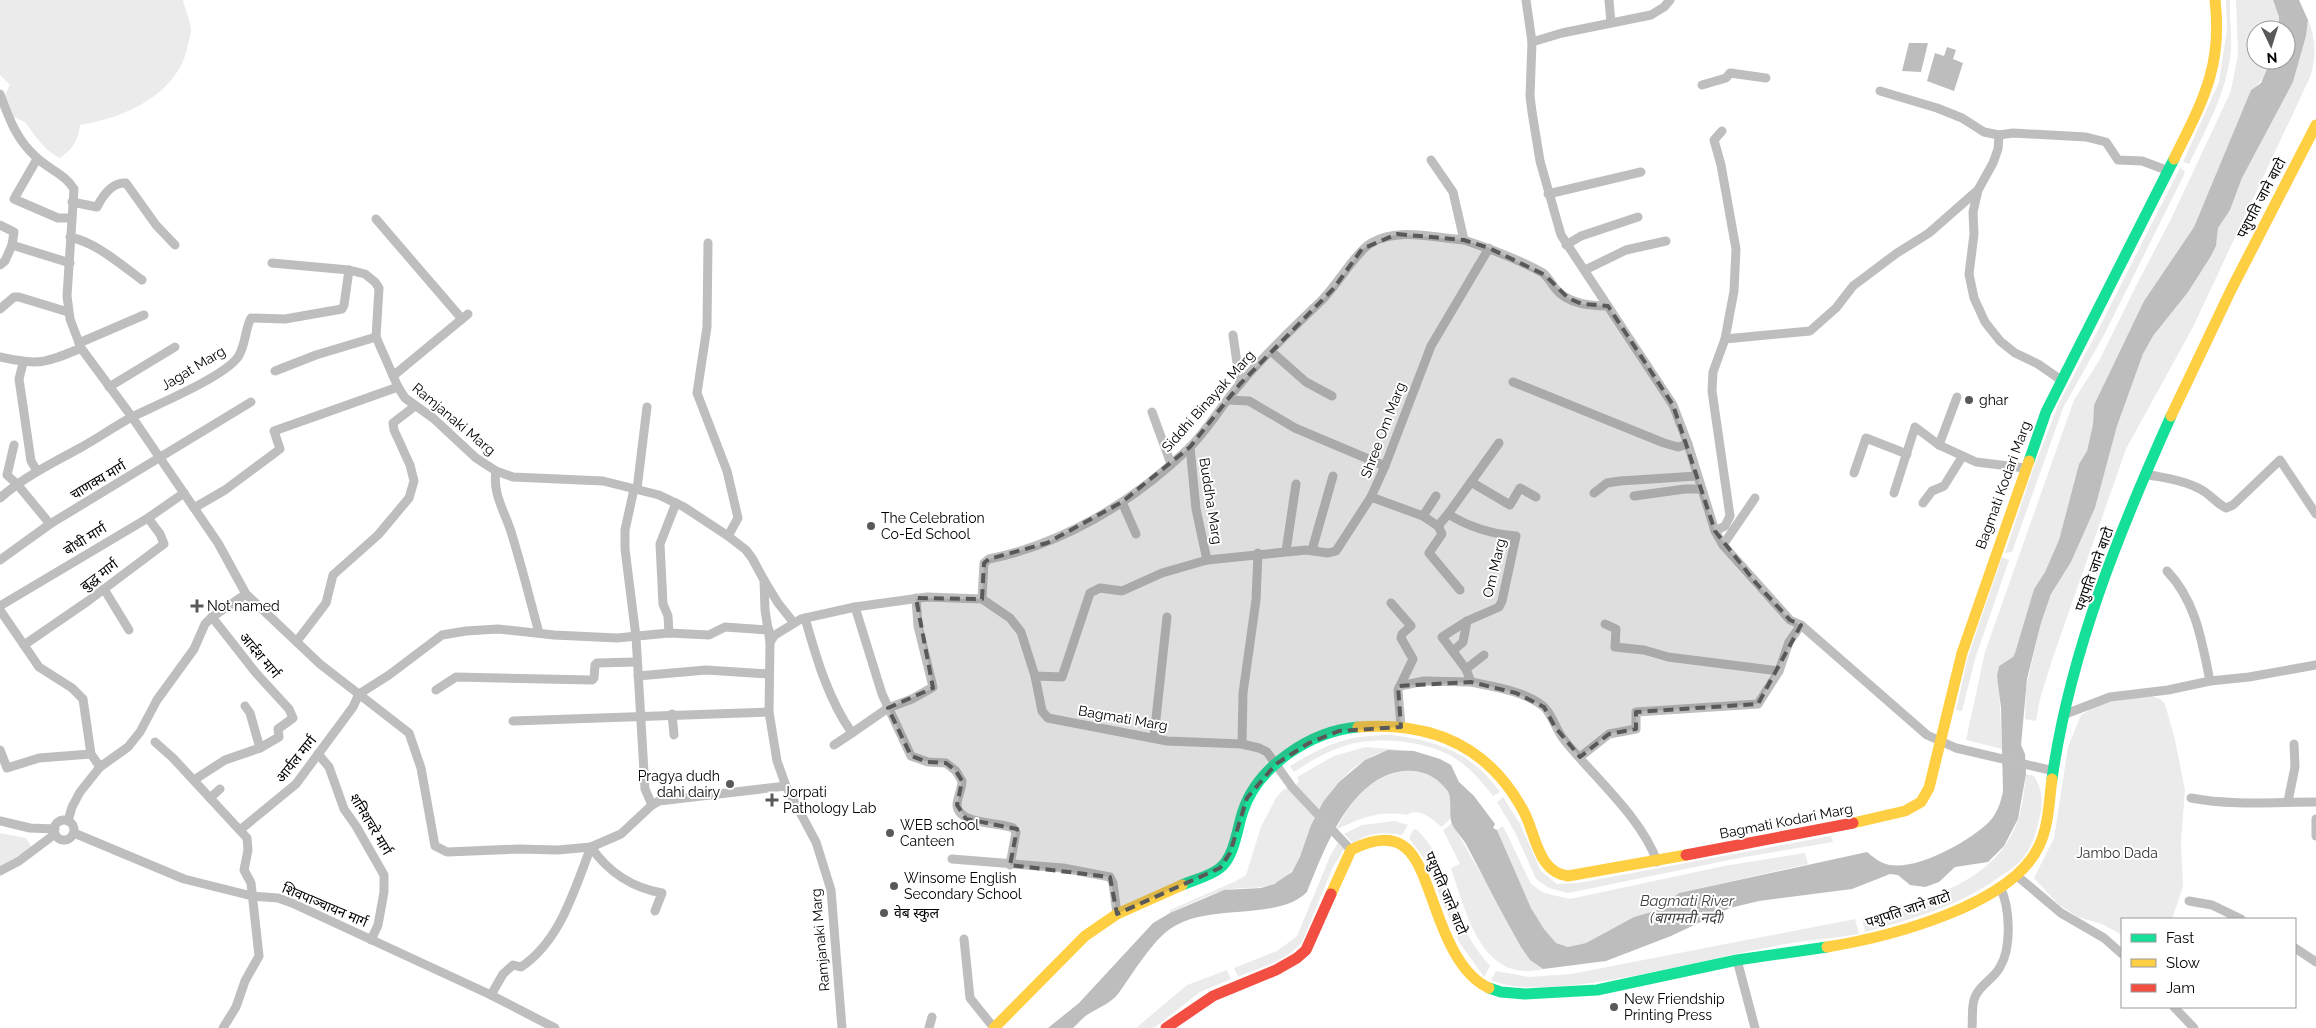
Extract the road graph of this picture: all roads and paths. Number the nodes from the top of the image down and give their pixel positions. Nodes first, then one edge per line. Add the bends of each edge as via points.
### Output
1 (1526, 0) edge
2 (1609, 0) edge
3 (1670, 0) edge
4 (2214, 0) edge
5 (1611, 23) junction
6 (1532, 42) junction
7 (1766, 78) dead end
8 (1702, 85) dead end
9 (1880, 91) dead end
10 (0, 94) edge
11 (2316, 125) edge
12 (1722, 131) dead end
13 (1999, 135) junction
14 (37, 159) junction
15 (1431, 160) dead end
16 (2169, 171) junction
17 (1641, 172) dead end
18 (1978, 190) junction
19 (1548, 194) junction
20 (72, 202) junction
21 (1638, 217) dead end
22 (70, 218) junction
23 (376, 219) dead end
24 (0, 225) edge
25 (70, 237) junction
26 (1464, 240) junction
27 (1666, 241) dead end
28 (708, 244) dead end
29 (12, 245) junction
30 (1566, 245) junction
31 (175, 246) dead end
32 (1489, 248) junction
33 (70, 263) junction
34 (272, 263) dead end
35 (0, 266) edge
36 (349, 270) junction
37 (1585, 270) junction
38 (142, 280) dead end
39 (1608, 306) junction
40 (0, 309) edge
41 (68, 312) junction
42 (144, 315) dead end
43 (1233, 335) dead end
44 (376, 337) junction
45 (1725, 339) junction
46 (80, 346) junction
47 (175, 347) dead end
48 (1271, 351) junction
49 (0, 357) edge
50 (23, 363) junction
51 (275, 371) dead end
52 (393, 376) junction
53 (2062, 380) junction
54 (1513, 382) dead end
55 (1240, 384) junction
56 (109, 387) junction
57 (398, 387) junction
58 (1332, 396) dead end
59 (1957, 397) dead end
60 (1228, 400) junction
61 (251, 402) dead end
62 (415, 406) junction
63 (647, 407) dead end
64 (1152, 412) dead end
65 (132, 417) junction
66 (1500, 443) dead end
67 (1688, 444) junction
68 (14, 445) dead end
69 (1938, 445) junction
70 (1190, 447) junction
71 (1907, 454) junction
72 (1962, 457) junction
73 (159, 459) junction
74 (1172, 464) junction
75 (1385, 466) junction
76 (2025, 468) junction
77 (37, 471) junction
78 (496, 471) junction
79 (1854, 473) dead end
80 (2145, 474) junction
81 (1333, 476) dead end
82 (1697, 476) junction
83 (1471, 482) junction
84 (17, 484) junction
85 (1296, 484) dead end
86 (635, 489) junction
87 (1701, 489) junction
88 (184, 493) junction
89 (1594, 493) dead end
90 (1894, 493) dead end
91 (1371, 496) junction
92 (1436, 496) dead end
93 (1634, 496) dead end
94 (0, 498) edge
95 (1536, 498) dead end
96 (1756, 498) dead end
97 (1122, 502) junction
98 (676, 503) junction
99 (1923, 503) dead end
100 (194, 508) junction
101 (1448, 514) junction
102 (2316, 514) edge
103 (1423, 516) junction
104 (148, 518) junction
105 (50, 524) junction
106 (1438, 526) junction
107 (1715, 531) junction
108 (1136, 534) dead end
109 (728, 536) junction
110 (1723, 545) junction
111 (1312, 550) junction
112 (1286, 551) junction
113 (1258, 553) junction
114 (0, 560) edge
115 (1207, 560) junction
116 (2167, 571) dead end
117 (764, 580) junction
118 (104, 589) junction
119 (1460, 590) dead end
120 (246, 594) junction
121 (916, 598) junction
122 (982, 599) junction
123 (1390, 603) dead end
124 (0, 606) edge
125 (855, 607) junction
126 (0, 610) edge
127 (212, 617) junction
128 (1168, 617) dead end
129 (805, 618) junction
130 (794, 622) junction
131 (1467, 622) junction
132 (1605, 624) dead end
133 (1800, 625) junction
134 (129, 630) dead end
135 (769, 630) junction
136 (539, 633) junction
137 (669, 633) junction
138 (636, 637) junction
139 (297, 641) junction
140 (770, 642) junction
141 (24, 645) junction
142 (1453, 651) junction
143 (1484, 655) dead end
144 (636, 662) junction
145 (2316, 665) edge
146 (1466, 669) junction
147 (1779, 671) junction
148 (769, 674) junction
149 (638, 676) junction
150 (1035, 676) junction
151 (2210, 681) junction
152 (1472, 682) junction
153 (1400, 686) junction
154 (436, 690) dead end
155 (359, 694) junction
156 (888, 708) junction
157 (769, 712) junction
158 (246, 713) dead end
159 (672, 714) junction
160 (2063, 715) junction
161 (640, 717) junction
162 (513, 720) dead end
163 (1401, 727) junction
164 (852, 733) junction
165 (674, 735) dead end
166 (1154, 737) junction
167 (155, 742) dead end
168 (1942, 743) junction
169 (1242, 744) junction
170 (2294, 744) dead end
171 (834, 745) dead end
172 (260, 748) junction
173 (0, 750) edge
174 (91, 754) junction
175 (318, 754) junction
176 (1580, 757) junction
177 (1276, 764) junction
178 (100, 768) junction
179 (2054, 771) junction
180 (194, 780) junction
181 (786, 786) junction
182 (220, 789) dead end
183 (210, 798) junction
184 (2191, 798) dead end
185 (2288, 801) junction
186 (2316, 802) edge
187 (652, 805) junction
188 (2316, 819) edge
189 (0, 821) edge
190 (68, 821) junction
191 (240, 830) junction
192 (55, 831) junction
193 (74, 833) junction
194 (2316, 836) edge
195 (591, 847) junction
196 (1350, 850) junction
197 (952, 859) dead end
198 (1657, 862) junction
199 (1010, 865) junction
200 (0, 871) edge
201 (2016, 876) junction
202 (2000, 888) junction
203 (252, 896) junction
204 (2189, 901) dead end
205 (654, 911) dead end
206 (1117, 914) junction
207 (2239, 918) edge
208 (964, 938) dead end
209 (371, 940) junction
210 (2296, 949) edge
211 (2121, 953) edge
212 (1737, 960) junction
213 (2316, 962) edge
214 (492, 995) junction
215 (2175, 1008) edge
216 (932, 1018) dead end
217 (223, 1028) edge
218 (555, 1028) edge
219 (842, 1028) edge
220 (929, 1028) edge
221 (994, 1028) edge
222 (1166, 1028) edge
223 (1755, 1028) edge
224 (1972, 1028) edge
225 (2194, 1028) edge

1 - 6 street
2 - 5 street
3 - 5 street via 1651,15
4 - 16 main road, Bagmati Kodari Marg via 2218,24 2213,72
5 - 6 street
6 - 19 street via 1530,96
7 - 8 street via 1730,73 1726,78
9 - 13 street via 1937,108 1984,132
10 - 14 street via 19,140
11 - 80 main road, पशुपति जाने बाटो via 2260,230
12 - 45 street via 1714,140 1736,249 1736,270
13 - 16 street via 2086,137 2106,142 2118,160 2142,161
13 - 18 street via 1993,163
14 - 20 street via 70,182 74,189
14 - 22 street via 14,199 58,218
15 - 26 street via 1453,192
16 - 53 main road, Bagmati Kodari Marg
17 - 19 street
18 - 45 street via 1930,234 1897,253 1853,286 1836,308 1810,331
18 - 53 street via 1973,212 1969,274 1974,298 1985,322 2000,341 2015,354
19 - 30 street
20 - 22 street
20 - 31 street via 97,207 110,190 126,183 156,226
21 - 30 street via 1581,236
22 - 25 street
23 - 52 street via 465,317
24 - 29 street via 14,232
25 - 33 street
25 - 38 street via 98,249
26 - 32 street, Siddhi Binayak Marg
26 - 48 street, Siddhi Binayak Marg via 1397,234 1372,242 1362,250 1334,288
27 - 37 street via 1626,250
28 - 109 street via 707,327 697,393 726,471 738,518
29 - 33 street
29 - 35 street
30 - 37 street
32 - 39 street, Siddhi Binayak Marg via 1545,274 1556,290 1568,298 1582,304
32 - 75 street, Shree Om Marg via 1431,346
33 - 41 street
34 - 36 street, Ramjanaki Marg
36 - 44 street, Ramjanaki Marg via 365,274 379,288
36 - 65 street, Jagat Marg via 342,309 285,319 251,318 237,358 186,391
37 - 39 street
39 - 67 street via 1673,405
40 - 41 street via 14,297 19,297
41 - 46 street
42 - 46 street
43 - 55 street
44 - 51 street
44 - 52 street, Ramjanaki Marg
45 - 107 street via 1713,372 1712,391 1730,516 1725,526
46 - 50 street via 50,362
46 - 56 street
47 - 56 street
48 - 55 street, Siddhi Binayak Marg
48 - 58 street via 1306,382
49 - 50 street
50 - 77 street via 19,379 31,461
52 - 57 street, Ramjanaki Marg
53 - 76 main road, Bagmati Kodari Marg
54 - 67 street via 1664,443 1678,447
55 - 60 street, Siddhi Binayak Marg
56 - 65 street
57 - 62 street, Ramjanaki Marg
57 - 100 street via 274,430 280,449 225,490
59 - 69 street
60 - 70 street, Siddhi Binayak Marg
60 - 75 street via 1249,401 1294,428
61 - 73 street, चाणक्य मार्ग
62 - 78 street, Ramjanaki Marg
62 - 139 street via 394,424 414,481 409,498 378,535 333,575 326,603
63 - 86 street
64 - 74 street
65 - 73 street
65 - 77 street, Jagat Marg
66 - 83 street
67 - 82 street
68 - 84 street via 7,475
69 - 71 street via 1916,427
69 - 72 street
70 - 74 street, Siddhi Binayak Marg
70 - 115 street, Buddha Marg via 1196,508
71 - 79 street via 1866,438
71 - 90 street
72 - 76 street via 1976,462
72 - 99 street via 1944,486 1932,491
73 - 88 street
73 - 105 street, चाणक्य मार्ग
74 - 97 street, Siddhi Binayak Marg
75 - 91 street, Shree Om Marg
76 - 168 main road, Bagmati Kodari Marg via 1962,652
77 - 84 street, Jagat Marg
78 - 86 street, Ramjanaki Marg via 513,478 579,479
78 - 136 street via 494,483 512,533
80 - 102 street via 2201,489 2226,508 2280,460
80 - 160 main road, पशुपति जाने बाटो via 2108,572
81 - 111 street
82 - 87 street
82 - 89 street via 1620,480 1607,483
83 - 95 street via 1510,505 1520,488
83 - 101 street
84 - 94 street, Jagat Marg
84 - 105 street
85 - 112 street
86 - 98 street, Ramjanaki Marg
86 - 138 street via 625,530 625,548
87 - 93 street
87 - 107 street
88 - 100 street
88 - 104 street, बोधी मार्ग
91 - 103 street
91 - 111 street, Shree Om Marg via 1336,551
92 - 103 street
96 - 110 street
97 - 108 street
97 - 122 street, Siddhi Binayak Marg via 1047,542 988,560 984,564
98 - 109 street, Ramjanaki Marg
98 - 137 street via 660,544 663,604
100 - 120 street
101 - 106 street
101 - 131 street, Om Marg via 1465,524 1516,536 1499,607
103 - 106 street
104 - 118 street, बुद्ध मार्ग via 164,544
104 - 124 street, बोधी मार्ग
105 - 114 street, चाणक्य मार्ग
106 - 119 street via 1442,534 1429,553
107 - 110 street
109 - 117 street, Ramjanaki Marg via 746,550
110 - 133 street via 1790,620
111 - 112 street, Shree Om Marg
112 - 113 street, Shree Om Marg
113 - 115 street, Shree Om Marg
113 - 169 street via 1256,600 1243,693
115 - 150 street, Shree Om Marg via 1162,573 1122,591 1094,590 1090,593 1062,677
116 - 151 street via 2179,583 2192,609
117 - 130 street
117 - 135 street, Ramjanaki Marg
118 - 134 street
118 - 141 street, बुद्ध मार्ग
120 - 127 street
120 - 139 street
121 - 122 street
121 - 125 street
121 - 156 street via 918,626 933,687 912,700
122 - 150 street, Bagmati Marg via 1010,618 1021,632
123 - 153 street via 1411,626 1401,638 1413,659
125 - 129 street
125 - 156 street
126 - 141 street
127 - 172 street, आर्दश मार्ग via 289,709 293,718 278,729 279,737
127 - 178 street via 205,624 185,664 157,700 140,732 128,747
128 - 166 street
129 - 130 street
129 - 164 street via 840,716
130 - 140 street
131 - 142 street via 1463,642
131 - 142 street, Om Marg via 1442,637
132 - 147 street via 1616,629 1615,647
133 - 147 street via 1789,642
133 - 168 street via 1927,735
135 - 137 street via 725,627 709,635
135 - 140 street, Ramjanaki Marg
136 - 138 street
136 - 155 street via 498,629 442,635
137 - 138 street
138 - 144 street
139 - 155 street via 331,674
140 - 148 street, Ramjanaki Marg
141 - 174 street via 39,667 83,699
142 - 146 street, Om Marg
143 - 146 street
144 - 149 street
144 - 154 street via 597,663 592,680 456,677
145 - 151 street
146 - 152 street, Om Marg
147 - 176 street via 1758,704 1636,712 1636,729 1609,734
148 - 149 street via 706,670
148 - 157 street, Ramjanaki Marg
149 - 161 street
150 - 166 street, Bagmati Marg via 1042,711 1048,718
151 - 160 street via 2110,697
152 - 153 street via 1424,682
152 - 176 street via 1516,693 1544,707 1554,727
153 - 163 street
155 - 175 street, आर्यल मार्ग
155 - 195 street via 403,728 413,740 428,797 435,846 447,852
156 - 164 street
156 - 199 street via 911,756 928,762 946,763 956,771 962,781 957,805 966,819 1013,828 1016,832
157 - 159 street
157 - 181 street, Ramjanaki Marg via 777,761
158 - 172 street
159 - 161 street
159 - 165 street
160 - 179 main road, पशुपति जाने बाटो
161 - 162 street
161 - 187 street via 644,789
163 - 177 main road, Bagmati Kodari Marg via 1339,731 1310,743
163 - 198 main road, Bagmati Kodari Marg via 1436,734 1480,756 1516,800 1544,861 1559,875 1580,876
164 - 171 street
166 - 169 street, Bagmati Marg via 1167,741
167 - 180 street
168 - 179 street
168 - 198 main road, Bagmati Kodari Marg via 1926,796 1905,811
169 - 177 street, Bagmati Marg via 1267,752
170 - 185 street via 2295,766
172 - 180 street via 225,760
173 - 174 street via 7,768 40,758
174 - 178 street
175 - 191 street, आर्यल मार्ग via 296,784
175 - 209 street, शनिशचरे मार्ग via 329,767 344,809 384,875 378,925
176 - 198 street via 1652,848
177 - 196 street, Bagmati Marg via 1292,787
177 - 206 main road, Bagmati Kodari Marg via 1247,798 1230,853 1220,868
178 - 190 street via 80,792
179 - 201 main road, पशुपति जाने बाटो via 2043,839
180 - 183 street
181 - 187 street via 669,799
181 - 219 street, Ramjanaki Marg via 816,842 831,890
182 - 183 street
183 - 191 street
184 - 185 street via 2258,804
185 - 186 street
187 - 195 street via 621,834
188 - 194 street
189 - 192 street via 23,828
190 - 192 street via 59,821
190 - 193 street via 73,824
191 - 203 street via 247,838 244,870 251,883
192 - 193 street via 63,840
192 - 200 street via 19,861
193 - 203 street, शिवपाञ्चायन मार्ग via 184,879
195 - 205 street via 602,862 637,887 662,893
195 - 214 street via 555,931 530,961 521,967 513,965 502,974
196 - 212 main road, पशुपति जाने बाटो via 1378,840 1404,844 1411,850 1425,874 1436,909 1460,958 1472,975 1490,988 1535,994 1579,992
196 - 222 main road via 1306,950 1298,959 1200,1002
197 - 199 street
199 - 206 street via 1063,868 1110,877
201 - 202 main road, पशुपति जाने बाटो
201 - 211 street via 2061,913 2104,938
202 - 212 main road, पशुपति जाने बाटो via 1954,911 1864,939
202 - 224 street via 2008,909 2005,955 2000,967 1974,999
203 - 209 street, शिवपाञ्चायन मार्ग via 278,898
203 - 217 street via 259,956
204 - 207 street via 2212,905
206 - 221 main road, Bagmati Kodari Marg via 1085,936
208 - 221 street via 970,998
209 - 214 street, शिवपाञ्चायन मार्ग
210 - 213 street
212 - 223 street
214 - 218 street, शिवपाञ्चायन मार्ग
215 - 225 street
216 - 220 street

